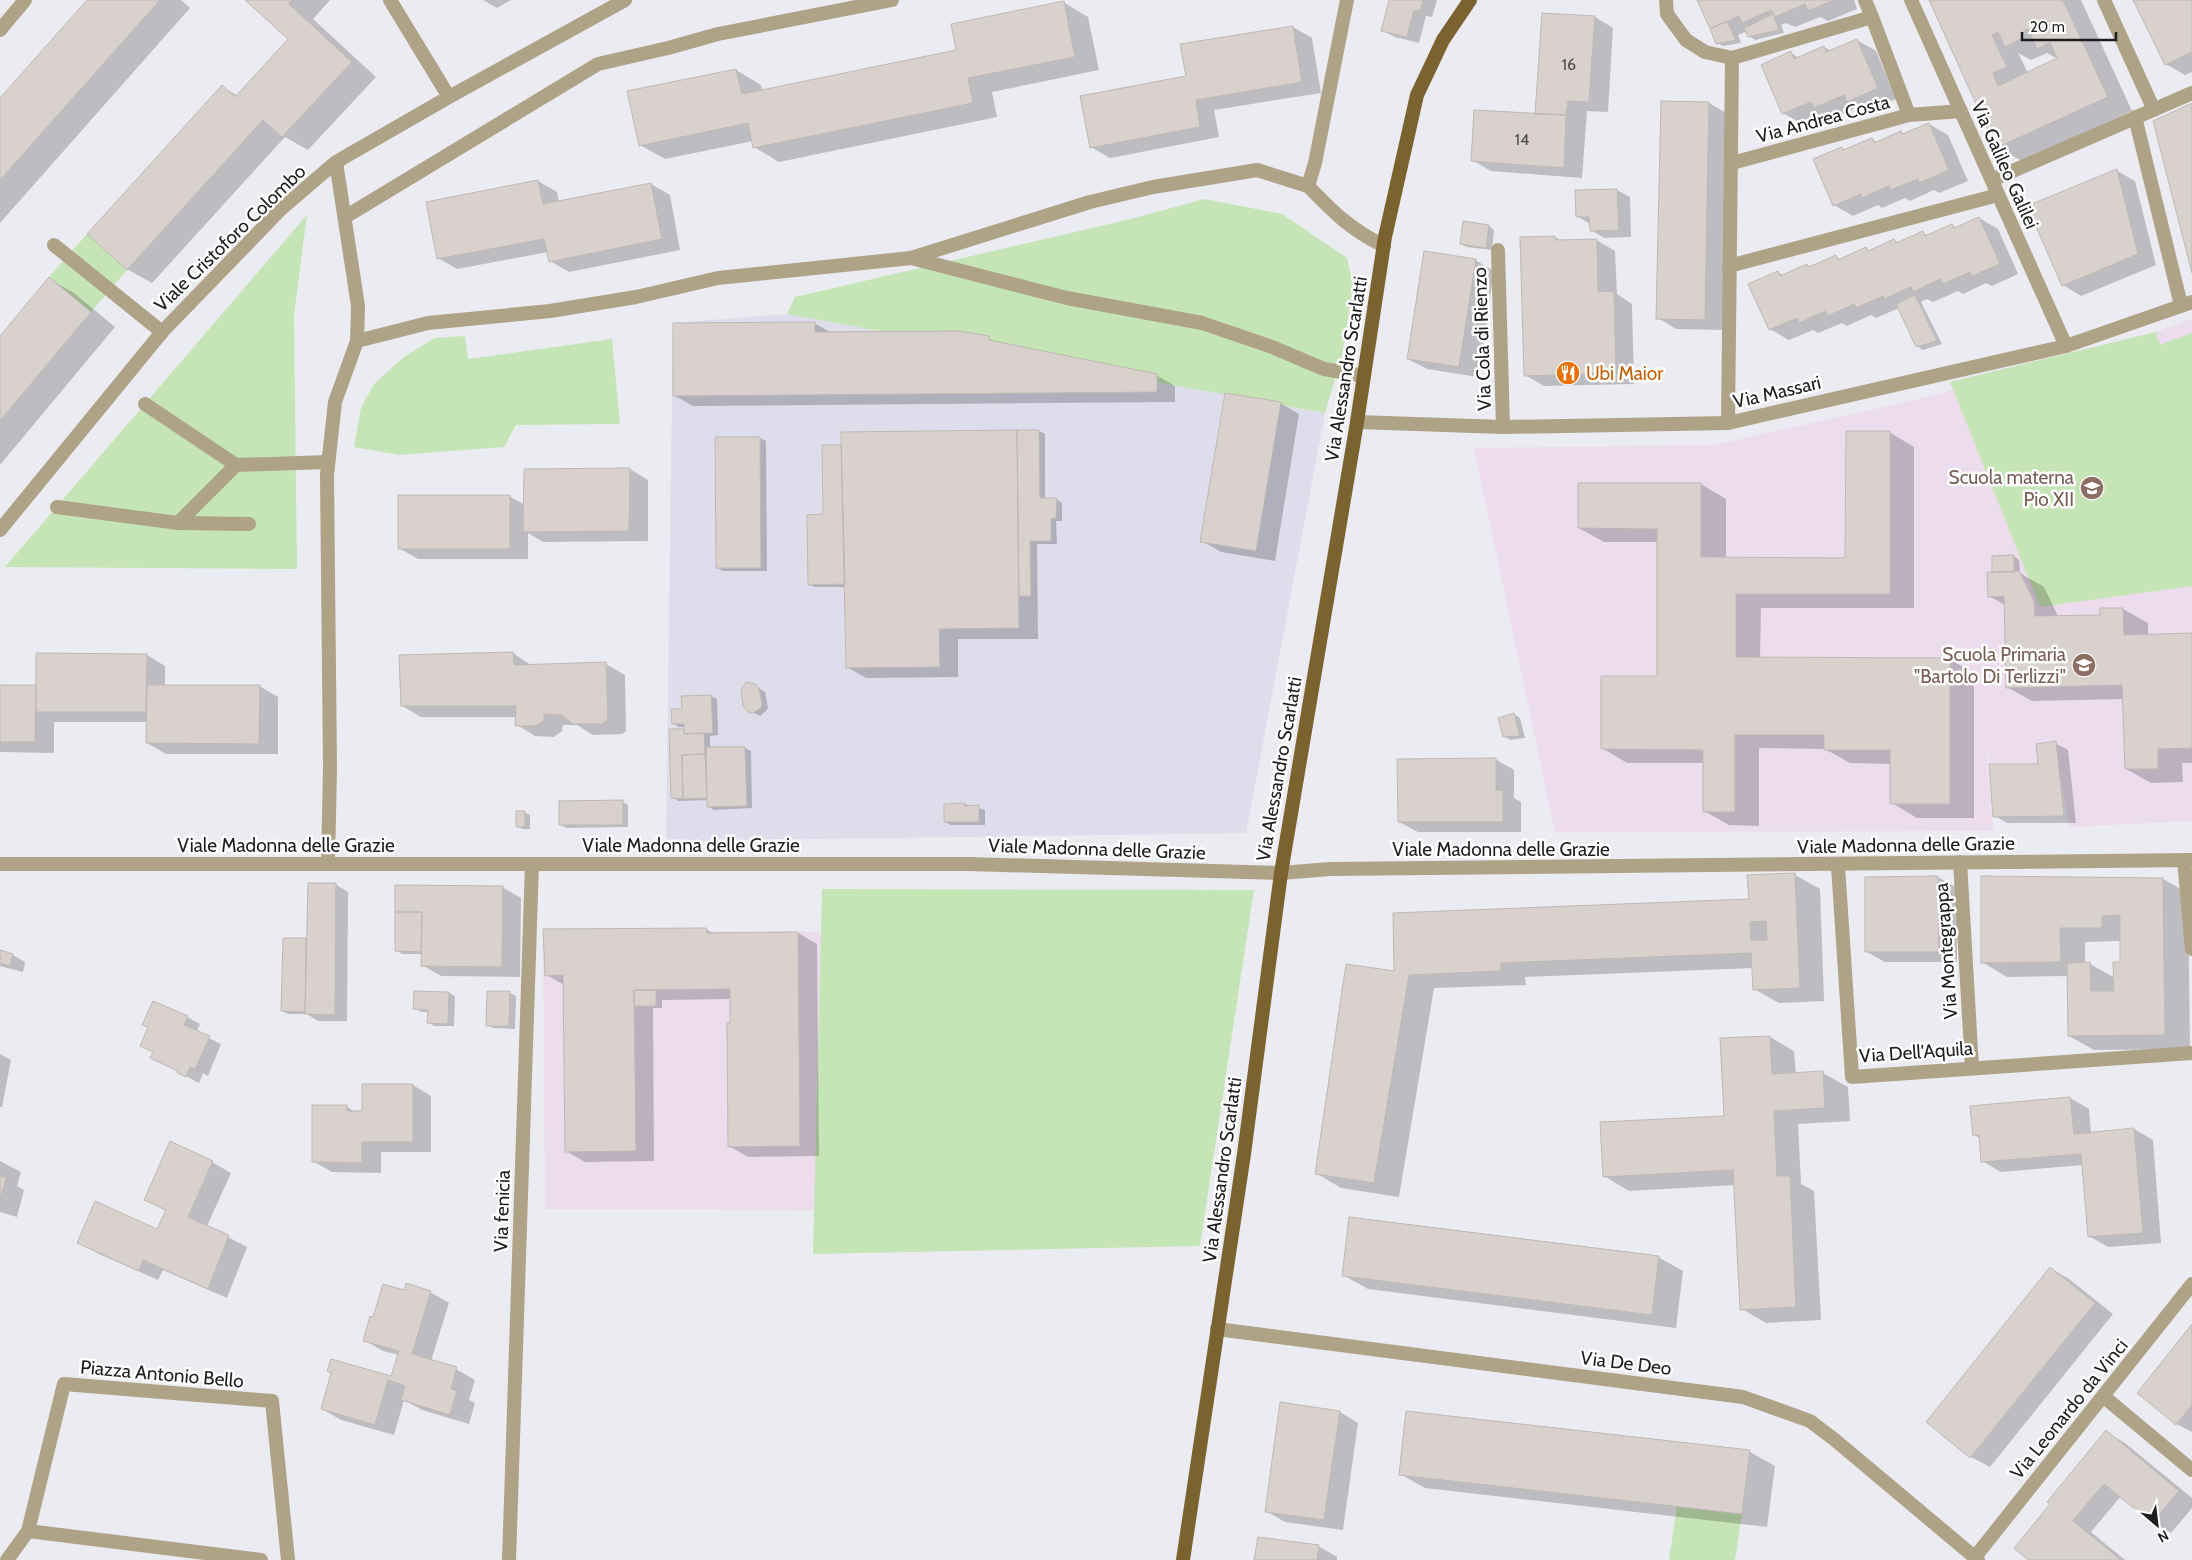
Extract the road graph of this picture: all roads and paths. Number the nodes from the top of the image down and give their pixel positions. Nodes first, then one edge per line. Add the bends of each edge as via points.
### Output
1 (26, 0) edge
2 (390, 0) edge
3 (625, 0) edge
4 (892, 0) edge
5 (1347, 0) edge
6 (1470, 0) edge
7 (1666, 0) edge
8 (1865, 0) edge
9 (1911, 0) edge
10 (2104, 0) edge
11 (1872, 17) junction
12 (0, 30) edge
13 (1732, 58) junction
14 (2192, 93) edge
15 (449, 97) junction
16 (2154, 110) junction
17 (1961, 111) junction
18 (1909, 115) junction
19 (2135, 117) junction
20 (336, 162) junction
21 (1732, 163) junction
22 (1992, 180) junction
23 (1308, 186) junction
24 (1998, 195) junction
25 (345, 217) junction
26 (54, 245) dead end
27 (1384, 246) junction
28 (1498, 250) dead end
29 (911, 258) junction
30 (1729, 266) junction
31 (2187, 304) edge
32 (162, 332) junction
33 (357, 341) junction
34 (2066, 346) junction
35 (1364, 376) junction
36 (145, 404) dead end
37 (1357, 422) junction
38 (1728, 423) junction
39 (1503, 427) junction
40 (328, 462) junction
41 (236, 465) junction
42 (56, 507) dead end
43 (178, 523) junction
44 (248, 524) dead end
45 (0, 530) edge
46 (2188, 860) edge
47 (1960, 862) junction
48 (0, 864) edge
49 (328, 864) junction
50 (532, 864) junction
51 (1838, 866) junction
52 (1281, 873) junction
53 (2192, 949) edge
54 (2192, 1053) edge
55 (1972, 1067) junction
56 (2192, 1284) edge
57 (1217, 1329) junction
58 (2103, 1396) junction
59 (2192, 1470) edge
60 (28, 1531) junction
61 (1976, 1558) edge
62 (7, 1560) edge
63 (261, 1560) edge
64 (288, 1560) edge
65 (508, 1560) edge
66 (1183, 1560) edge

1 - 12 street
2 - 15 street
3 - 15 street, Viale Cristoforo Colombo
4 - 25 street via 718,34 598,64
5 - 23 street
6 - 27 main road, Via Alessandro Scarlatti via 1442,40 1417,95
7 - 13 street via 1667,14 1686,40 1705,52
8 - 11 street, Via Andrea Costa
9 - 17 street, Via Galileo Galilei
10 - 16 street
11 - 13 street
11 - 18 street, Via Andrea Costa
13 - 21 street, Via Andrea Costa
14 - 16 street
15 - 20 street, Viale Cristoforo Colombo
16 - 19 street
17 - 18 street
17 - 22 street, Via Galileo Galilei
18 - 21 street, Via Andrea Costa
19 - 22 street
19 - 31 street
20 - 25 street
20 - 32 street, Viale Cristoforo Colombo via 281,209
21 - 30 street, Via Andrea Costa
22 - 24 street, Via Galileo Galilei
23 - 27 street via 1342,221
23 - 29 street via 1257,170 1153,187 1090,202
24 - 30 street
24 - 34 street, Via Galileo Galilei
25 - 33 street via 358,306
26 - 32 street
27 - 35 main road, Via Alessandro Scarlatti
28 - 39 street, Via Cola di Rienzo
29 - 33 street via 718,278 636,297 550,311 428,323
29 - 35 street via 1066,298 1202,324 1324,369
30 - 38 street, Via Andrea Costa
31 - 34 street, Via Massari
32 - 45 street, Viale Cristoforo Colombo
33 - 40 street via 335,402
34 - 38 street, Via Massari
35 - 37 main road, Via Alessandro Scarlatti
36 - 41 street
37 - 39 street, Via Massari
37 - 52 main road, Via Alessandro Scarlatti
38 - 39 street, Via Massari
40 - 41 street
40 - 49 street
41 - 43 street
42 - 43 street
43 - 44 street
46 - 47 street, Viale Madonna delle Grazie
46 - 53 street
47 - 51 street, Viale Madonna delle Grazie
47 - 55 street, Via Montegrappa
48 - 49 street, Viale Madonna delle Grazie
49 - 50 street, Viale Madonna delle Grazie
50 - 52 street, Viale Madonna delle Grazie via 970,864
50 - 65 street, Via fenicia
51 - 52 street, Viale Madonna delle Grazie via 1330,869
51 - 55 street, Via Dell'Aquila via 1852,1077
52 - 57 main road, Via Alessandro Scarlatti
54 - 55 street, Via Dell'Aquila
56 - 58 street, Via Leonardo da Vinci
57 - 61 street, Via De Deo via 1743,1397 1810,1421
57 - 66 main road, Via Alessandro Scarlatti
58 - 59 street
58 - 61 street, Via Leonardo da Vinci
60 - 62 street
60 - 63 street
60 - 64 street, Piazza Antonio Bello via 64,1384 272,1402

